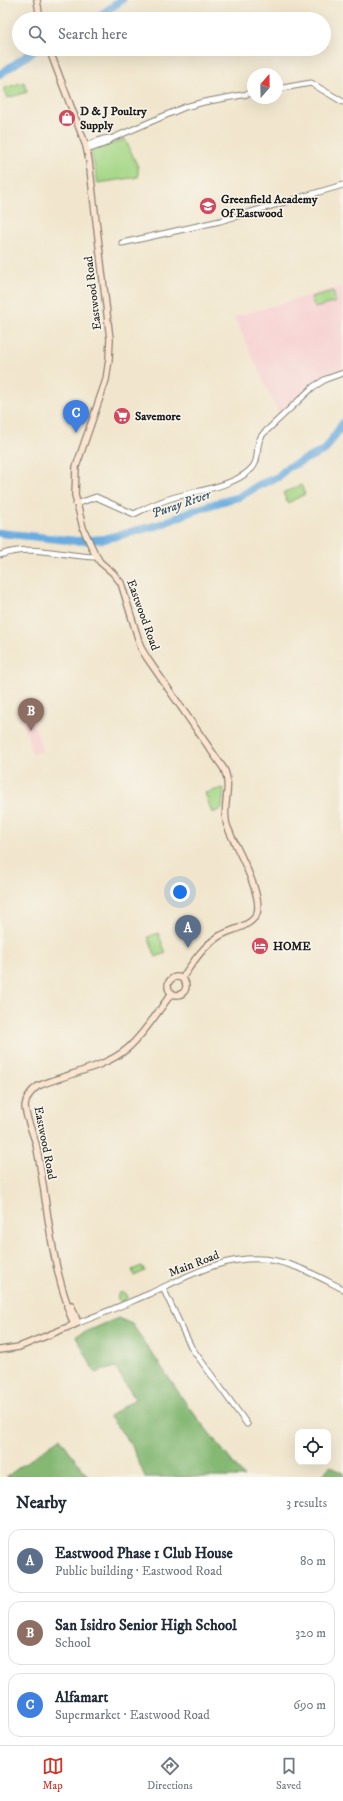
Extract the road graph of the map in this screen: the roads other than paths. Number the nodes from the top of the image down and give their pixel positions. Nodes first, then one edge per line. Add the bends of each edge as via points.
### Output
1 (37, 0) edge
2 (39, 12) edge
3 (52, 56) edge
4 (283, 88) edge
5 (247, 94) edge
6 (343, 102) edge
7 (86, 148) junction
8 (343, 185) edge
9 (122, 243) dead end
10 (343, 373) edge
11 (76, 504) junction
12 (0, 555) edge
13 (95, 555) junction
14 (182, 978) junction
15 (172, 993) junction
16 (163, 1288) junction
17 (343, 1289) edge
18 (76, 1324) junction
19 (0, 1350) edge
20 (248, 1424) dead end

1 - 2 main road
3 - 7 main road, Eastwood Road
4 - 6 street via 311,83
5 - 7 street via 185,107
7 - 11 main road, Eastwood Road via 91,169 110,349 102,392 76,467
8 - 9 street via 220,221
10 - 11 street via 313,387 263,434 258,441 253,467 232,480 171,498 134,514 96,497
11 - 13 main road, Eastwood Road
12 - 13 street via 22,550
13 - 14 main road, Eastwood Road via 121,583 146,658 224,769 228,780 225,815 227,825 258,902 255,917 210,943
14 - 15 main road via 186,986 183,992
14 - 15 main road via 174,977 170,980 168,988
15 - 18 main road, Eastwood Road via 142,1034 127,1049 109,1060 38,1086 26,1101 26,1110 36,1144 56,1264
16 - 17 street, Main Road via 204,1269 240,1260 259,1259 294,1265
16 - 18 street, Main Road
16 - 20 street via 191,1347
18 - 19 main road via 19,1347

